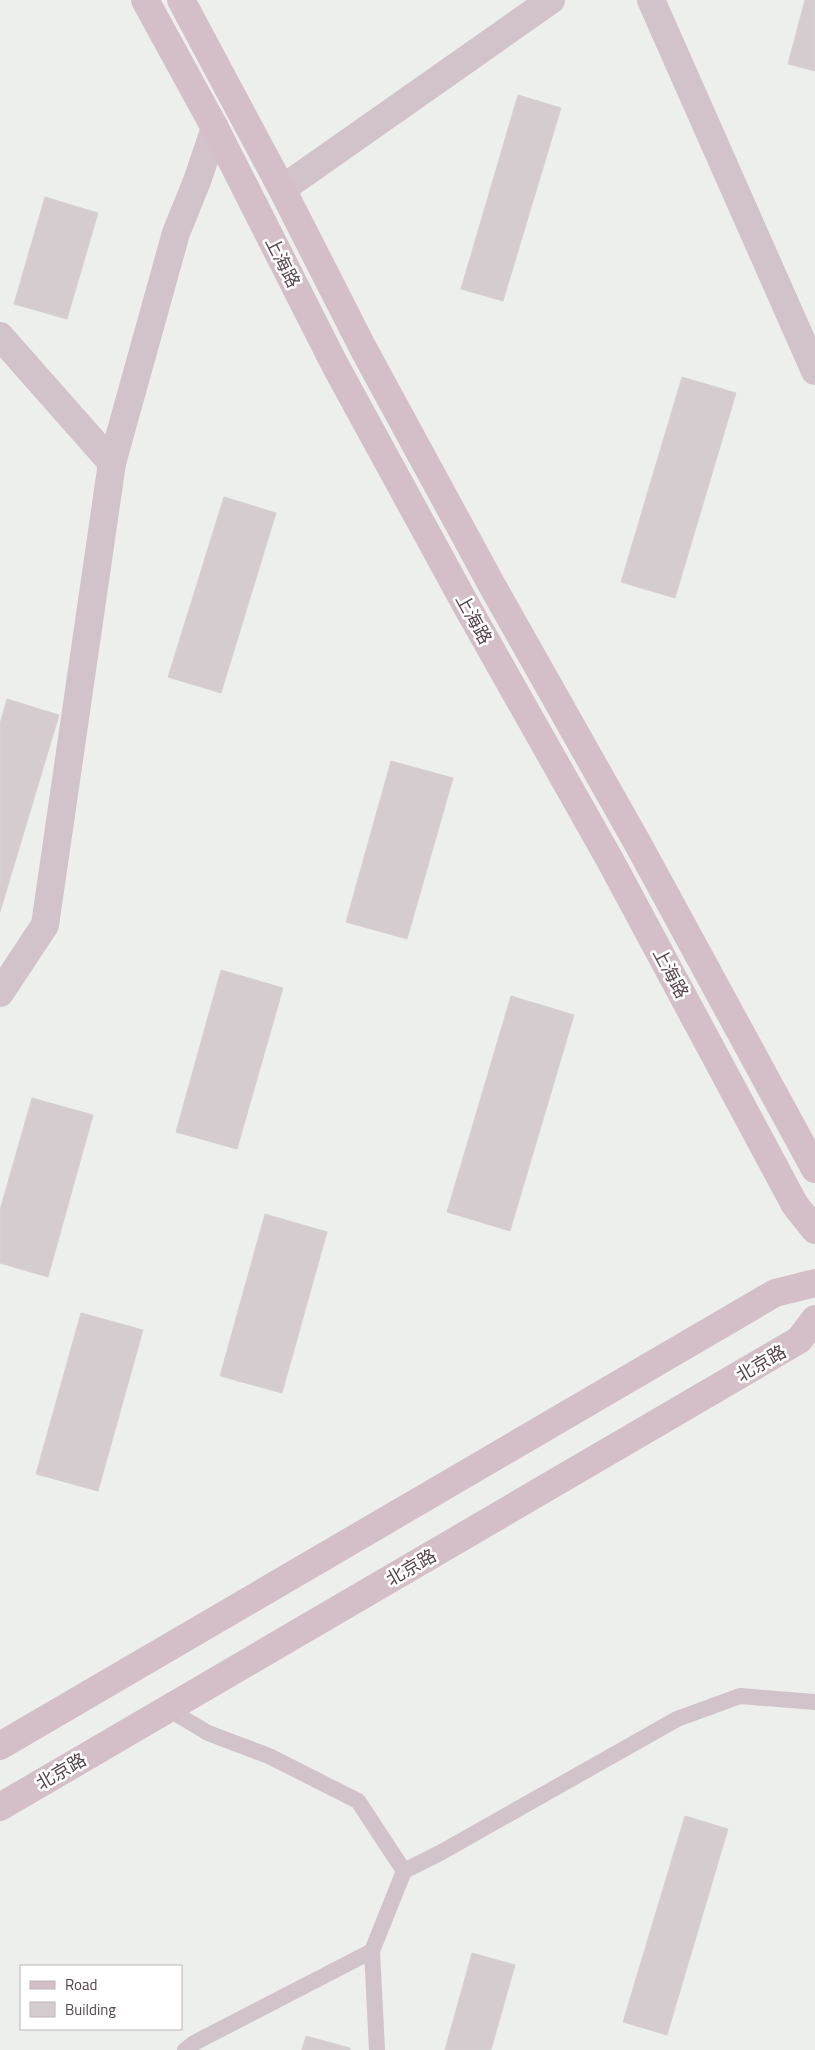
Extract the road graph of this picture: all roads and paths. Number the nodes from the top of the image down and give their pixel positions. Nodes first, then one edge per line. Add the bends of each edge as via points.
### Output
1 (145, 0) edge
2 (181, 0) edge
3 (551, 0) edge
4 (652, 0) edge
5 (215, 128) junction
6 (282, 189) junction
7 (0, 336) edge
8 (815, 371) edge
9 (112, 463) junction
10 (0, 993) edge
11 (815, 1169) edge
12 (815, 1230) edge
13 (815, 1283) edge
14 (815, 1319) edge
15 (815, 1702) edge
16 (168, 1708) junction
17 (0, 1746) edge
18 (0, 1807) edge
19 (404, 1871) junction
20 (372, 1951) junction
21 (185, 2050) edge
22 (377, 2050) edge

1 - 5 street, 上海路
2 - 6 street, 上海路
3 - 6 street
4 - 8 street
5 - 9 street via 176,233
5 - 12 street, 上海路 via 336,365 461,596 610,860 796,1205
6 - 11 street, 上海路 via 364,350 484,572 638,844
7 - 9 street
9 - 10 street via 46,925
13 - 17 street via 776,1293
14 - 16 street, 北京路 via 799,1340
15 - 19 lane via 740,1696 677,1719
16 - 18 street, 北京路
16 - 19 lane via 208,1733 270,1756 358,1801
19 - 20 lane
20 - 21 lane
20 - 22 lane

